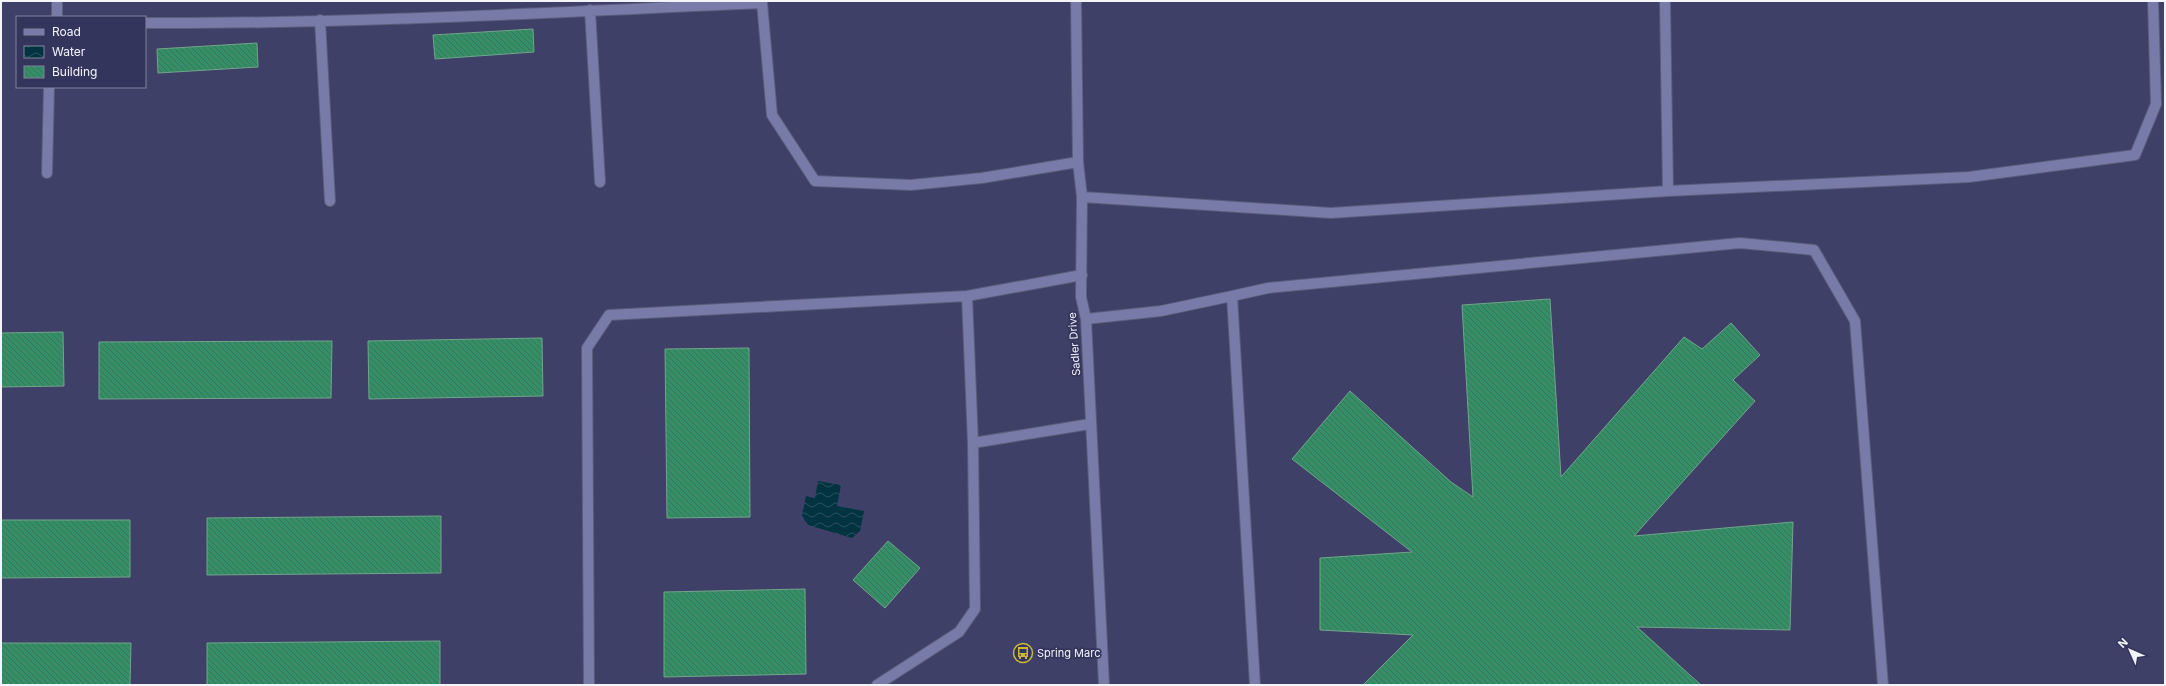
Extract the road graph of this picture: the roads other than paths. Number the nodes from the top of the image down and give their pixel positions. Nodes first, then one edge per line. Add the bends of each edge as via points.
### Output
1 (58, 1) edge
2 (1076, 1) edge
3 (1665, 1) edge
4 (2153, 1) edge
5 (762, 2) edge
6 (590, 10) junction
7 (56, 16) edge
8 (320, 20) junction
9 (146, 24) edge
10 (49, 88) edge
11 (1078, 162) junction
12 (47, 173) dead end
13 (600, 182) dead end
14 (1668, 191) junction
15 (1082, 196) junction
16 (330, 201) dead end
17 (1082, 275) junction
18 (967, 296) junction
19 (1232, 296) junction
20 (1086, 319) junction
21 (1090, 424) junction
22 (973, 443) junction
23 (589, 685) edge
24 (877, 685) edge
25 (1104, 685) edge
26 (1255, 685) edge
27 (1883, 685) edge

1 - 7 street
2 - 11 street, Sadler Drive
3 - 14 street
4 - 14 street via 2156,104 2135,155 1969,177
5 - 6 street
5 - 11 street via 772,115 815,181 911,185 982,178
6 - 8 street
6 - 13 street
8 - 9 street
8 - 16 street
10 - 12 street
11 - 15 street, Sadler Drive
14 - 15 street via 1331,212
15 - 17 street, Sadler Drive
17 - 18 street
17 - 20 street, Sadler Drive via 1081,297
18 - 22 street
18 - 23 street via 609,316 587,348
19 - 20 street via 1161,311
19 - 26 street
19 - 27 street via 1268,288 1740,243 1814,250 1854,321
20 - 21 street, Sadler Drive
21 - 22 street
21 - 25 street, Sadler Drive
22 - 24 street via 975,610 960,632

